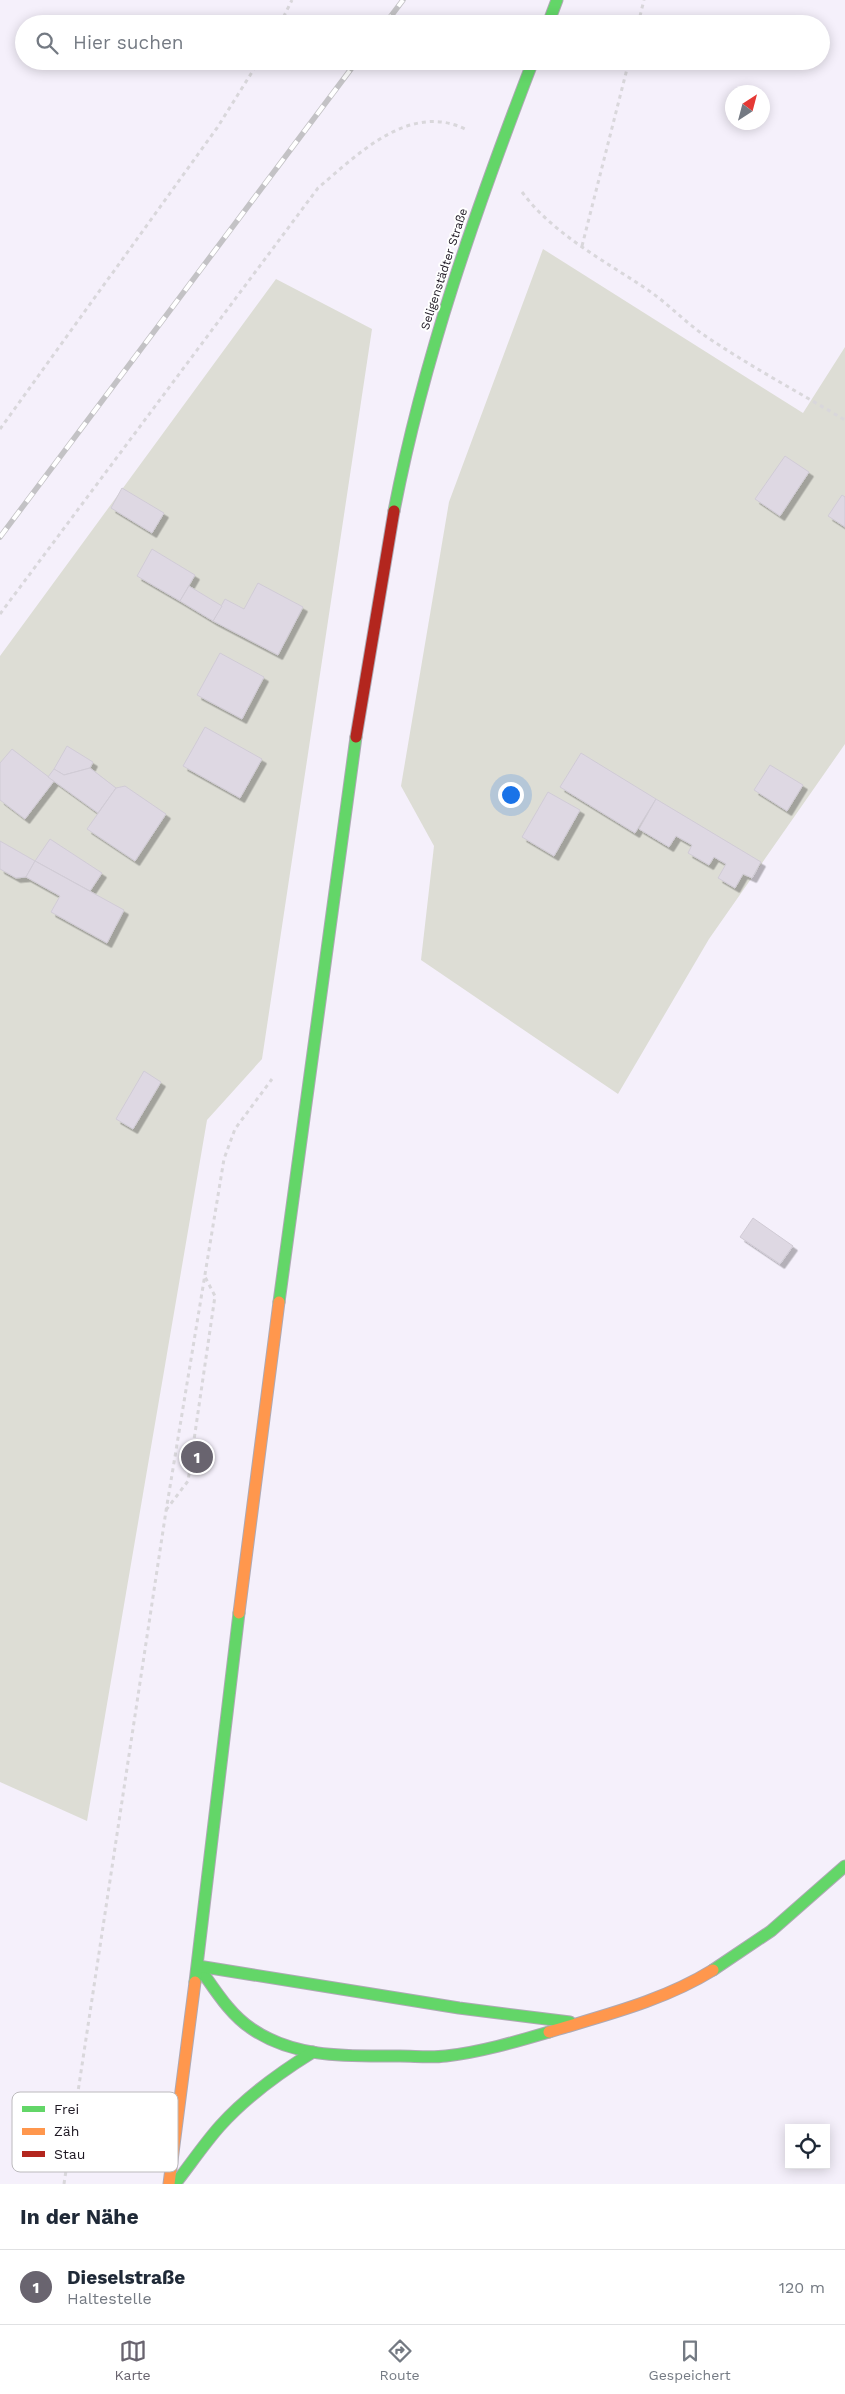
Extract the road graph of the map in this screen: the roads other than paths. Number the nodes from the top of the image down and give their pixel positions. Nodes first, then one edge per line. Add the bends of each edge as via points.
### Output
1 (557, 0) edge
2 (551, 15) edge
3 (530, 70) edge
4 (845, 1866) edge
5 (198, 1966) junction
6 (579, 2023) junction
7 (313, 2052) junction
8 (178, 2116) edge
9 (175, 2184) edge

1 - 2 main road
3 - 5 main road, Seligenstädter Straße via 498,152 435,342 417,406 378,595 257,1469
4 - 6 main road via 790,1917 736,1956 688,1984 622,2011
5 - 6 main road
5 - 7 main road via 251,2029 278,2043
5 - 8 main road, Seligenstädter Straße
6 - 7 main road via 497,2047 448,2056 351,2057
7 - 9 main road via 278,2073 252,2095 220,2126

